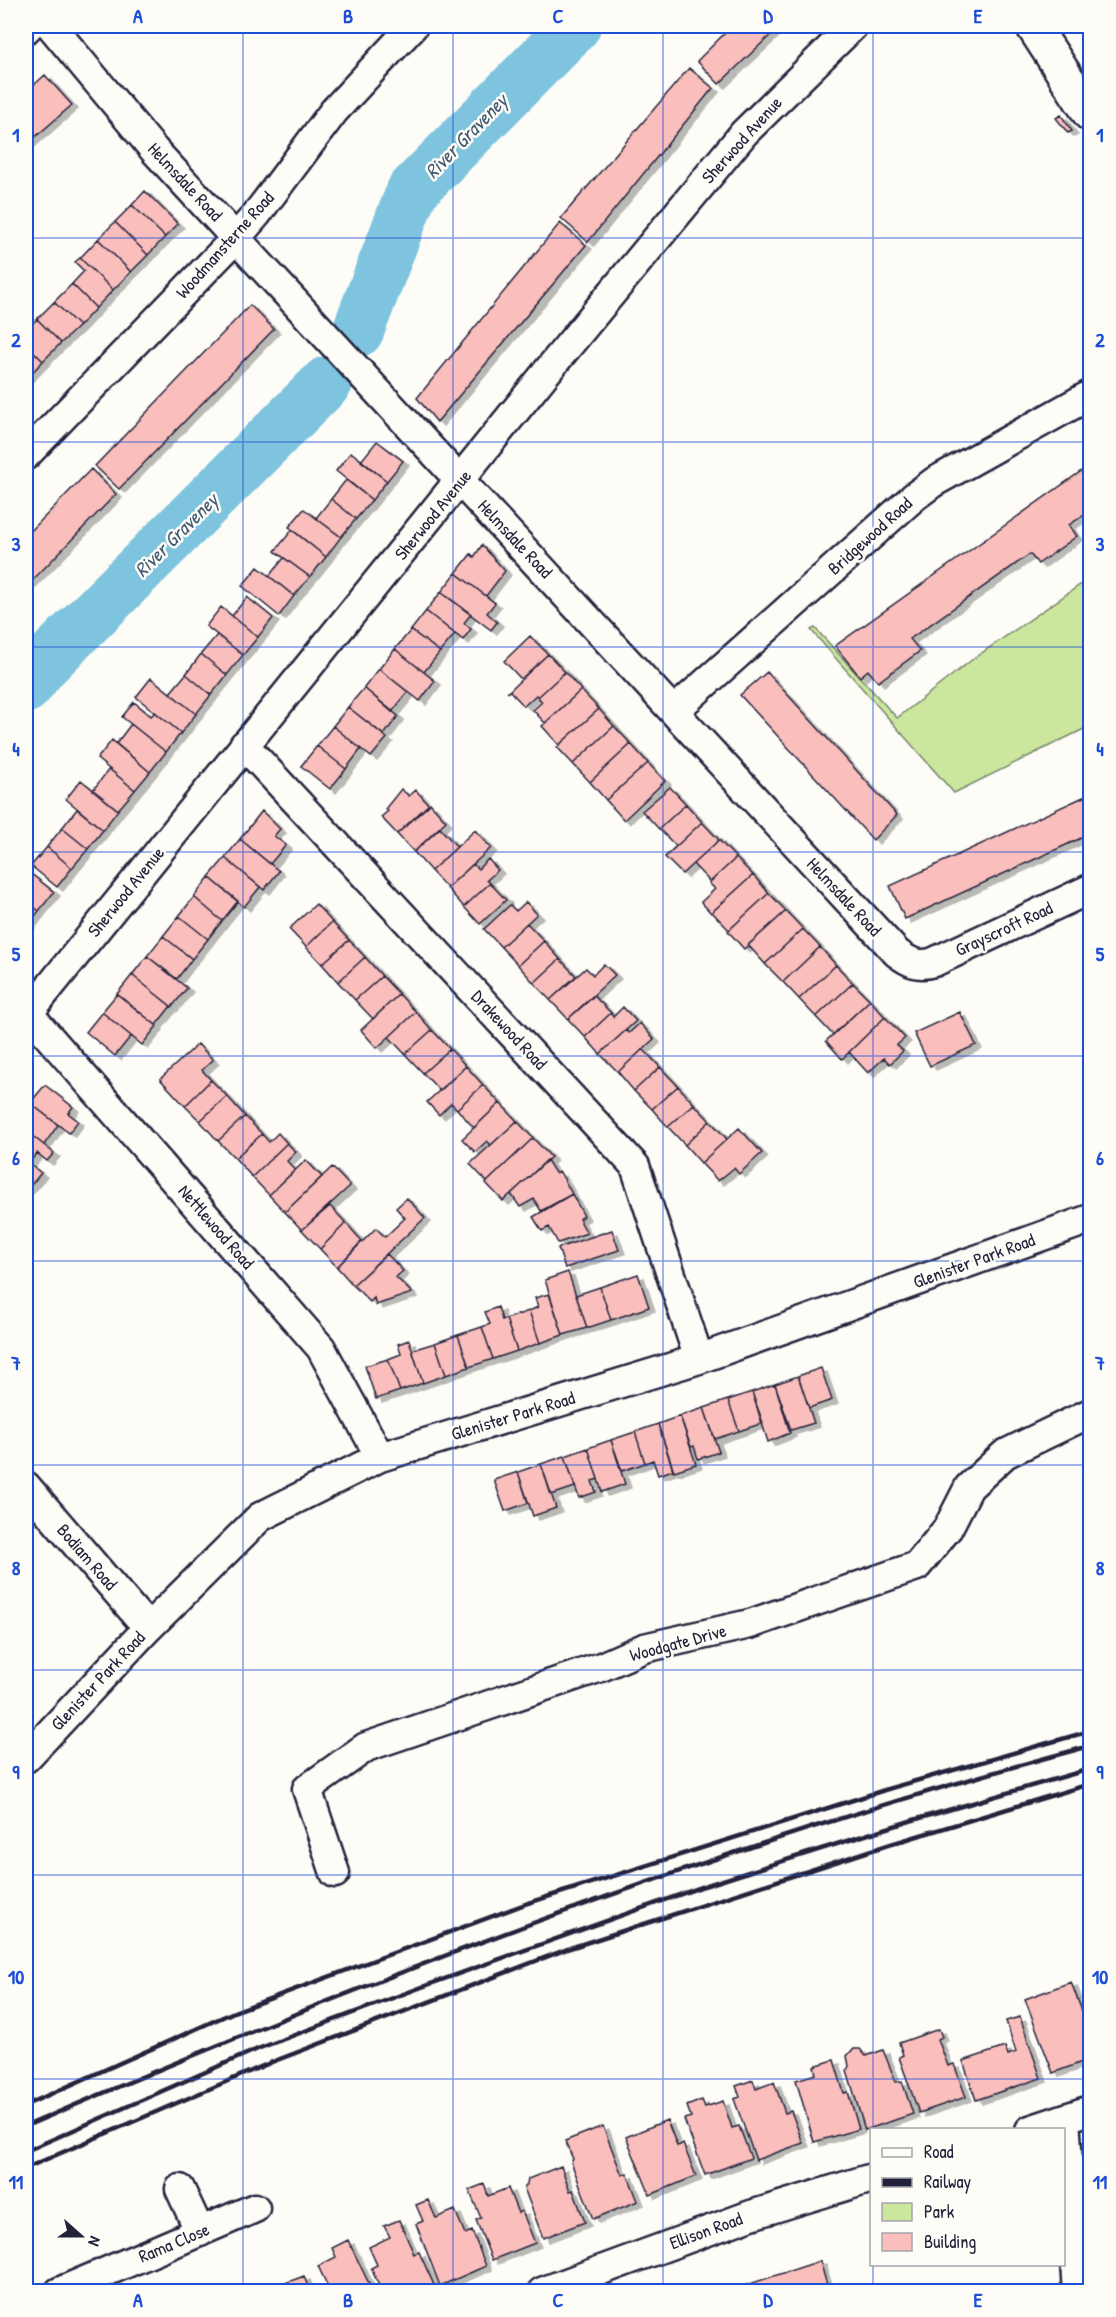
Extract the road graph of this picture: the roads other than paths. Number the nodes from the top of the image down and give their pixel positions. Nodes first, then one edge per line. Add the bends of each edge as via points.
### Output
1 (29, 26) edge
2 (51, 26) edge
3 (413, 26) edge
4 (853, 26) edge
5 (1033, 26) edge
6 (26, 29) edge
7 (1090, 114) edge
8 (236, 237) junction
9 (1090, 395) edge
10 (26, 454) edge
11 (461, 482) junction
12 (674, 711) junction
13 (244, 745) junction
14 (1090, 889) edge
15 (915, 964) joint
16 (27, 1015) edge
17 (1090, 1219) edge
18 (699, 1359) junction
19 (1090, 1413) edge
20 (380, 1457) junction
21 (26, 1486) edge
22 (148, 1628) junction
23 (26, 1758) edge
24 (335, 1873) dead end
25 (1078, 2115) edge
26 (1036, 2128) edge
27 (870, 2179) edge
28 (180, 2189) dead end
29 (255, 2208) dead end
30 (200, 2232) junction
31 (59, 2292) edge
32 (542, 2292) edge
33 (1077, 2292) edge

1 - 6 street
2 - 8 street, Helmsdale Road via 155,151
3 - 8 street, Woodmansterne Road via 334,111
4 - 11 street, Sherwood Avenue via 744,133
5 - 7 main road
8 - 10 street, Woodmansterne Road
8 - 11 street, Helmsdale Road
9 - 12 street, Bridgewood Road via 934,482
11 - 12 street, Helmsdale Road
11 - 13 street, Sherwood Avenue
12 - 15 street, Helmsdale Road via 897,952
13 - 16 street, Sherwood Avenue
13 - 18 street, Drakewood Road via 635,1166
14 - 15 street, Grayscroft Road via 934,962
16 - 20 street, Nettlewood Road via 321,1348
17 - 18 street, Glenister Park Road
18 - 20 street, Glenister Park Road
19 - 24 street, Woodgate Drive via 1005,1454 969,1487 948,1528 917,1566 750,1624 644,1648 601,1667 366,1747 307,1789
20 - 22 street, Glenister Park Road via 260,1517
21 - 22 street, Bodiam Road
22 - 23 street, Glenister Park Road
25 - 26 street
25 - 33 street
27 - 32 street, Ellison Road via 751,2215
28 - 30 street
29 - 30 street, Rama Close
30 - 31 street, Rama Close

